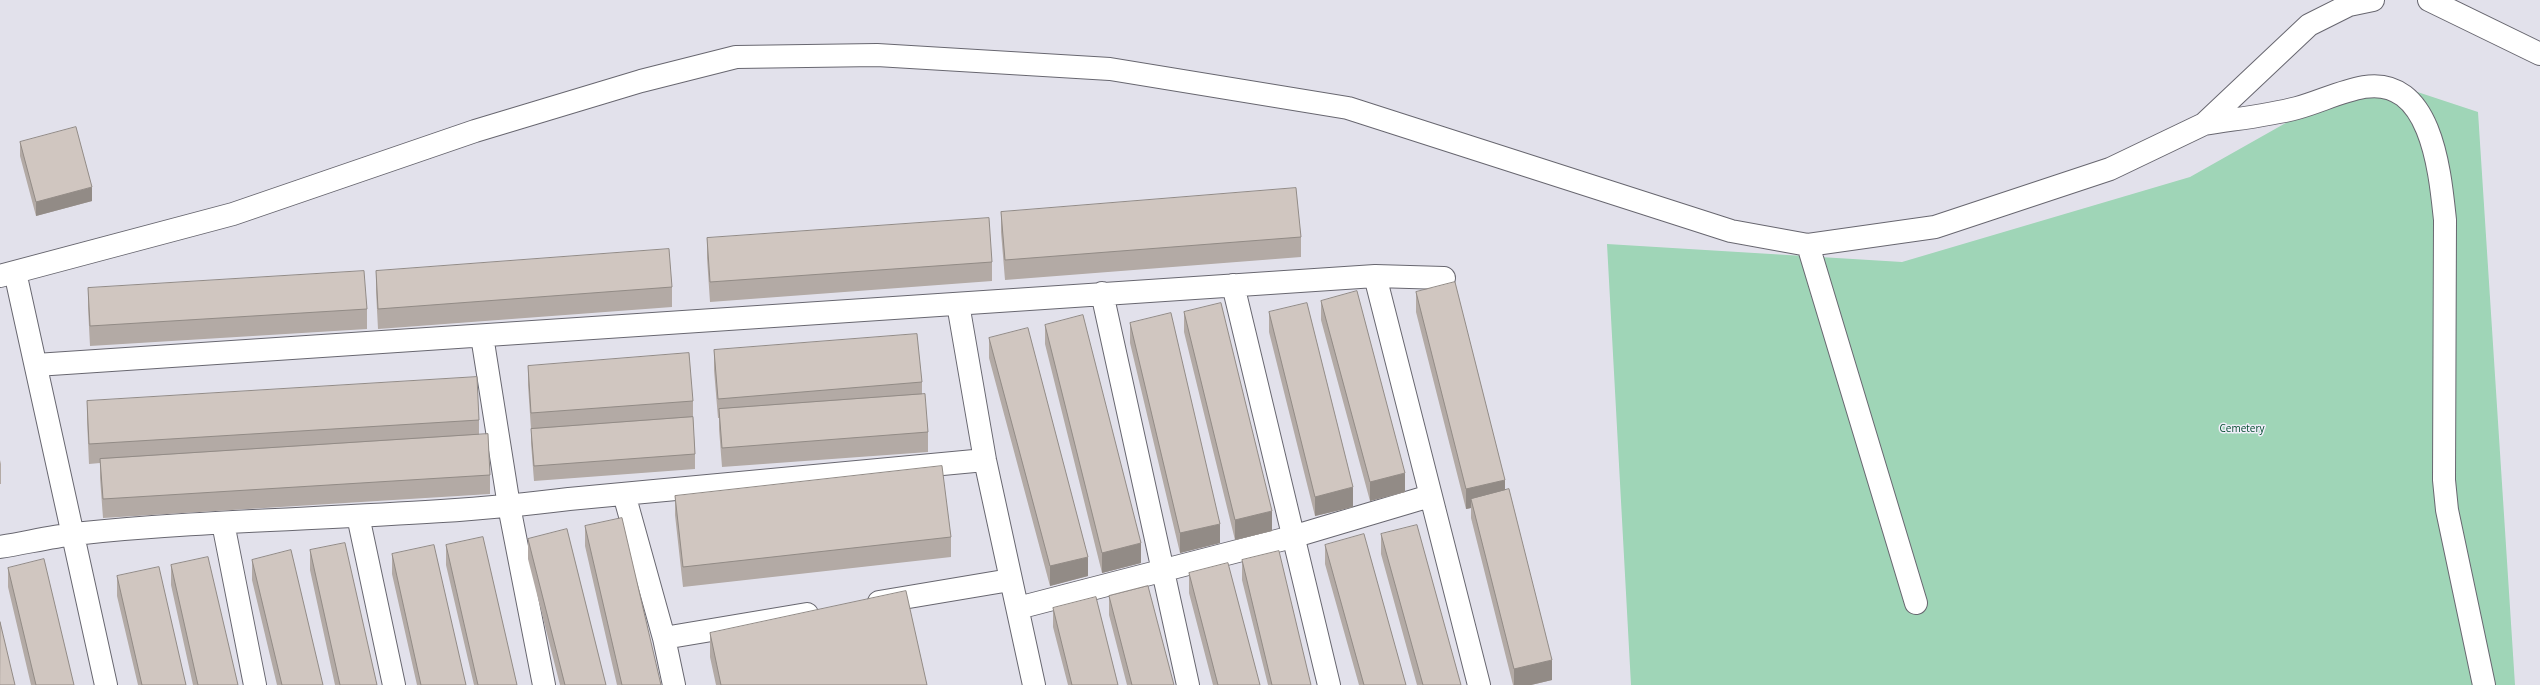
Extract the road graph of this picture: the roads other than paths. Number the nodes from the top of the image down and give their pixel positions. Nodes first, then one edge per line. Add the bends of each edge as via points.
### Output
1 (2373, 0) edge
2 (2429, 0) edge
3 (2540, 54) edge
4 (2204, 124) junction
5 (1808, 245) junction
6 (8, 274) edge
7 (1375, 276) junction
8 (1444, 278) dead end
9 (1233, 285) junction
10 (1102, 294) junction
11 (958, 304) junction
12 (482, 336) junction
13 (36, 365) junction
14 (985, 460) junction
15 (624, 494) junction
16 (1430, 496) junction
17 (509, 506) junction
18 (358, 516) junction
19 (223, 523) junction
20 (74, 534) junction
21 (1292, 537) junction
22 (0, 548) edge
23 (1162, 572) junction
24 (1010, 580) junction
25 (1916, 603) dead end
26 (861, 605) edge
27 (1018, 608) junction
28 (829, 610) edge
29 (664, 638) junction
30 (106, 685) edge
31 (256, 685) edge
32 (394, 685) edge
33 (544, 685) edge
34 (674, 685) edge
35 (1034, 685) edge
36 (1188, 685) edge
37 (1329, 685) edge
38 (1479, 685) edge
39 (2484, 685) edge

1 - 4 street via 2349,5 2309,25
2 - 3 street
4 - 5 street via 2110,169 1934,227
4 - 39 street via 2296,108 2364,87 2381,87 2397,91 2419,112 2434,148 2445,220 2444,480 2447,510
5 - 6 street via 1731,231 1348,108 1110,69 877,54 729,59 641,81 475,131 233,214
5 - 25 street
6 - 13 street
7 - 8 street
7 - 9 street
7 - 16 street
9 - 10 street
9 - 21 street
10 - 11 street
10 - 23 street
11 - 12 street
11 - 14 street
12 - 13 street
12 - 17 street
13 - 20 street
14 - 15 street
14 - 24 street
15 - 17 street
15 - 29 street
16 - 21 street
16 - 38 street
17 - 18 street
17 - 33 street
18 - 19 street
18 - 32 street
19 - 20 street
19 - 31 street
20 - 22 street
20 - 30 street
21 - 23 street
21 - 37 street
23 - 27 street
23 - 36 street
24 - 26 street
24 - 27 street
27 - 35 street
28 - 29 street
29 - 34 street

